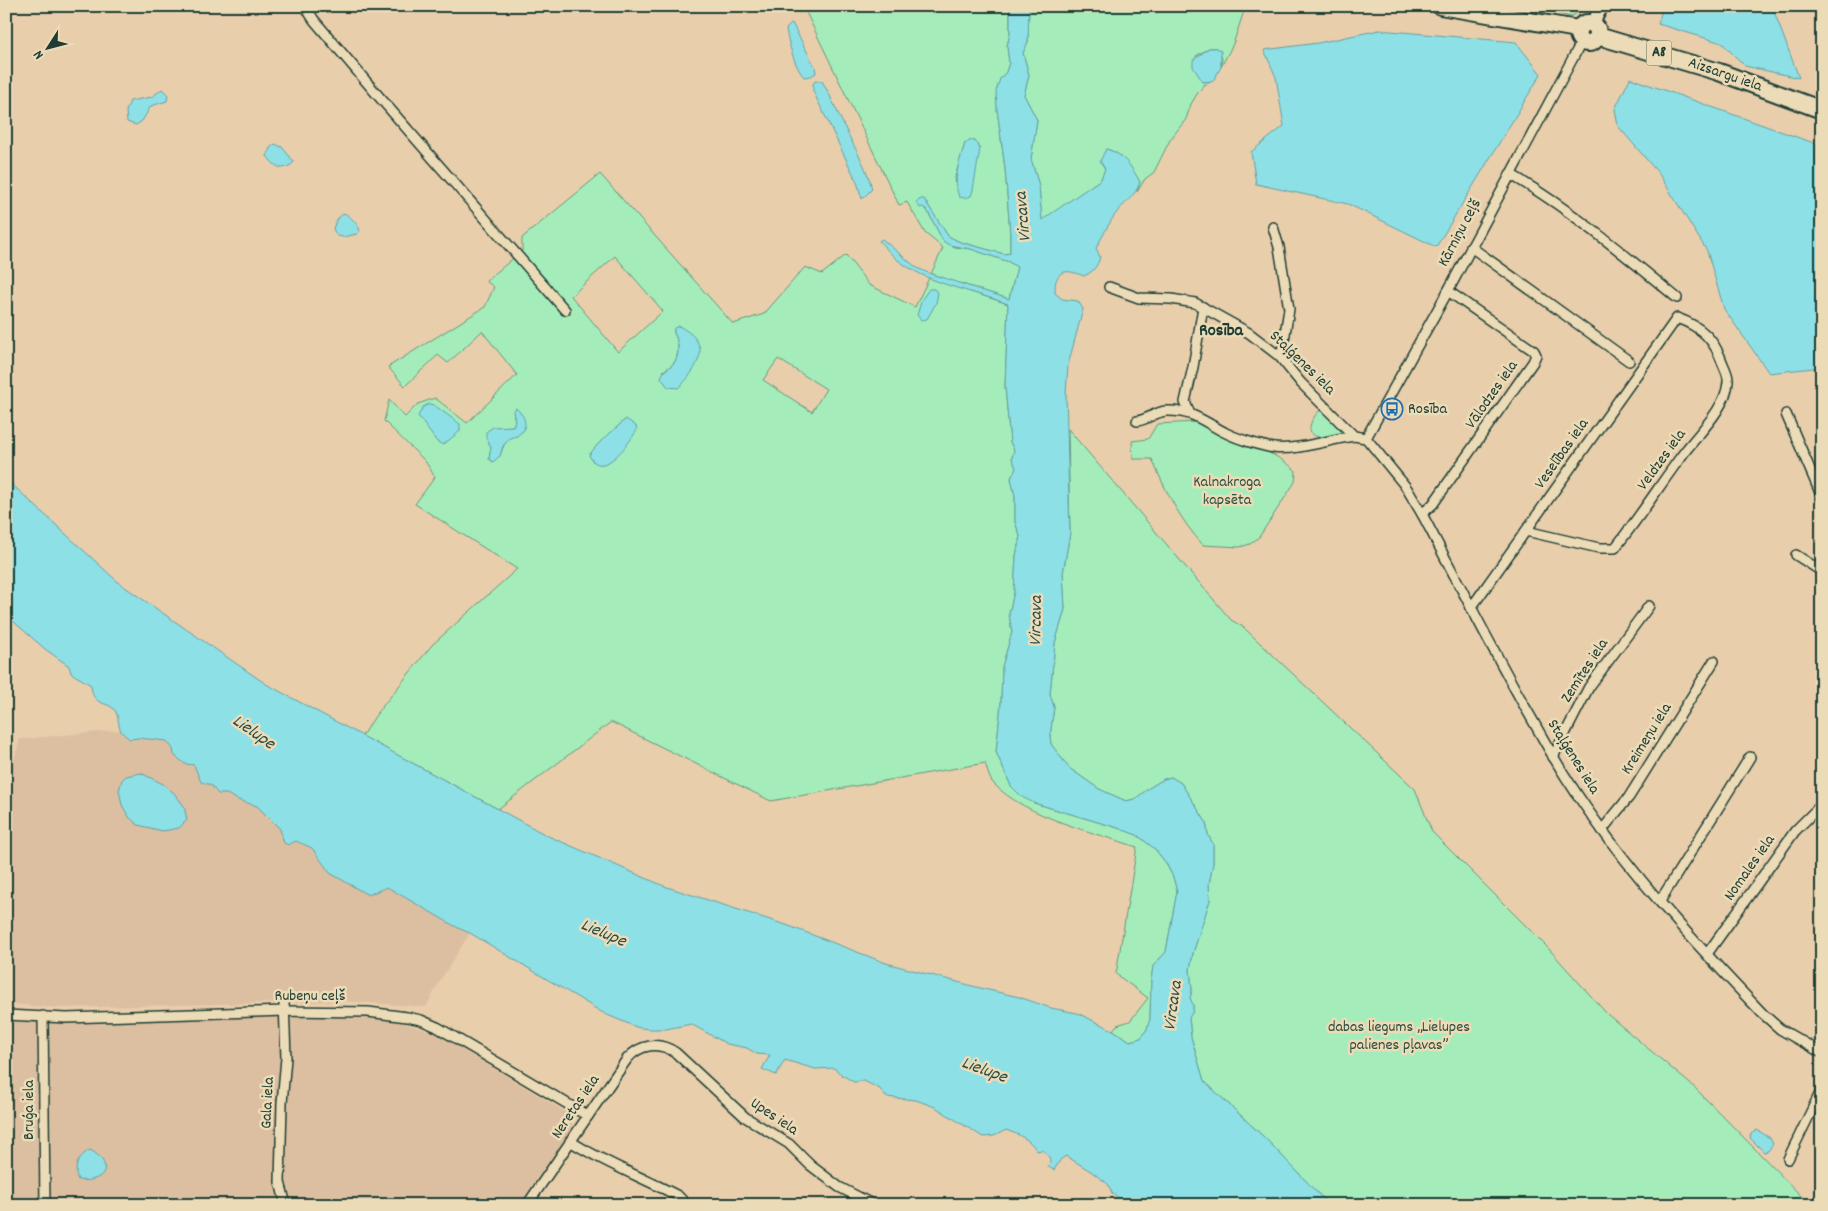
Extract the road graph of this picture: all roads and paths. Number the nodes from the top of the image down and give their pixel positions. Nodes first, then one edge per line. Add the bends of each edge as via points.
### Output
1 (305, 6) edge
2 (1440, 6) edge
3 (1602, 6) edge
4 (1588, 32) junction
5 (1822, 110) edge
6 (1510, 174) junction
7 (1273, 227) dead end
8 (1471, 247) junction
9 (1109, 287) dead end
10 (1448, 291) junction
11 (1677, 298) dead end
12 (1203, 307) junction
13 (565, 310) dead end
14 (1677, 318) joint
15 (1629, 361) dead end
16 (1285, 363) junction
17 (1190, 414) junction
18 (1786, 414) dead end
19 (1137, 420) dead end
20 (1354, 436) junction
21 (1366, 438) junction
22 (1822, 496) edge
23 (1422, 514) junction
24 (1526, 531) junction
25 (1796, 555) dead end
26 (1822, 569) edge
27 (1649, 606) dead end
28 (1471, 608) junction
29 (1714, 661) dead end
30 (1553, 757) junction
31 (1750, 758) dead end
32 (1822, 804) edge
33 (1602, 830) junction
34 (1660, 902) junction
35 (1707, 954) junction
36 (284, 1006) junction
37 (6, 1015) edge
38 (43, 1016) junction
39 (663, 1046) joint
40 (1822, 1053) edge
41 (1822, 1089) edge
42 (588, 1116) junction
43 (570, 1141) junction
44 (1788, 1160) dead end
45 (44, 1205) edge
46 (286, 1205) edge
47 (527, 1205) edge
48 (681, 1205) edge
49 (874, 1205) edge

1 - 13 street via 375,92
2 - 4 highway, Aizsargu iela / A8
3 - 4 main road, Kārniņu ceļš
4 - 5 highway, Aizsargu iela / A8 via 1719,72
4 - 6 street, Kārniņu ceļš
6 - 8 street, Kārniņu ceļš
6 - 11 street via 1623,253
7 - 16 street via 1289,309 1282,353
8 - 10 street, Kārniņu ceļš
8 - 15 street
9 - 12 street, Staļģenes iela via 1139,298 1184,300
10 - 21 street, Kārniņu ceļš
10 - 23 street, Vālodzes iela via 1536,355 1433,504
12 - 16 street, Staļģenes iela via 1249,333
12 - 17 street via 1185,402
14 - 24 street, Veselības iela
14 - 24 street, Veldzes iela via 1693,324 1717,348 1729,380 1720,405 1710,420 1615,548 1599,548
16 - 20 street, Staļģenes iela
17 - 19 street via 1167,411
17 - 20 street via 1227,433 1274,448
18 - 22 street
20 - 21 street
21 - 23 street, Staļģenes iela via 1406,487
23 - 28 street, Staļģenes iela
24 - 28 street, Veselības iela
25 - 26 street
27 - 30 street, Zemītes iela via 1589,687
28 - 30 street, Staļģenes iela
29 - 33 street, Kreimeņu iela via 1629,797
30 - 33 street, Staļģenes iela
31 - 34 street
32 - 35 street, Nomales iela via 1795,831
33 - 34 street, Staļģenes iela
34 - 35 street, Staļģenes iela
35 - 40 street, Staļģenes iela via 1780,1029
36 - 38 street, Rubeņu ceļš via 106,1017
36 - 42 street, Rubeņu ceļš via 368,1012 421,1020
36 - 46 street, Gala iela via 286,1058 280,1182
37 - 38 street, Rubeņu ceļš
38 - 45 street, Bruģa iela
39 - 42 street, Neretas iela via 646,1047 630,1056
39 - 49 street, Upes iela via 681,1057 745,1117 789,1144 839,1187
41 - 44 street
42 - 43 street, Neretas iela
43 - 47 street, Neretas iela
43 - 48 street via 678,1196 683,1201

